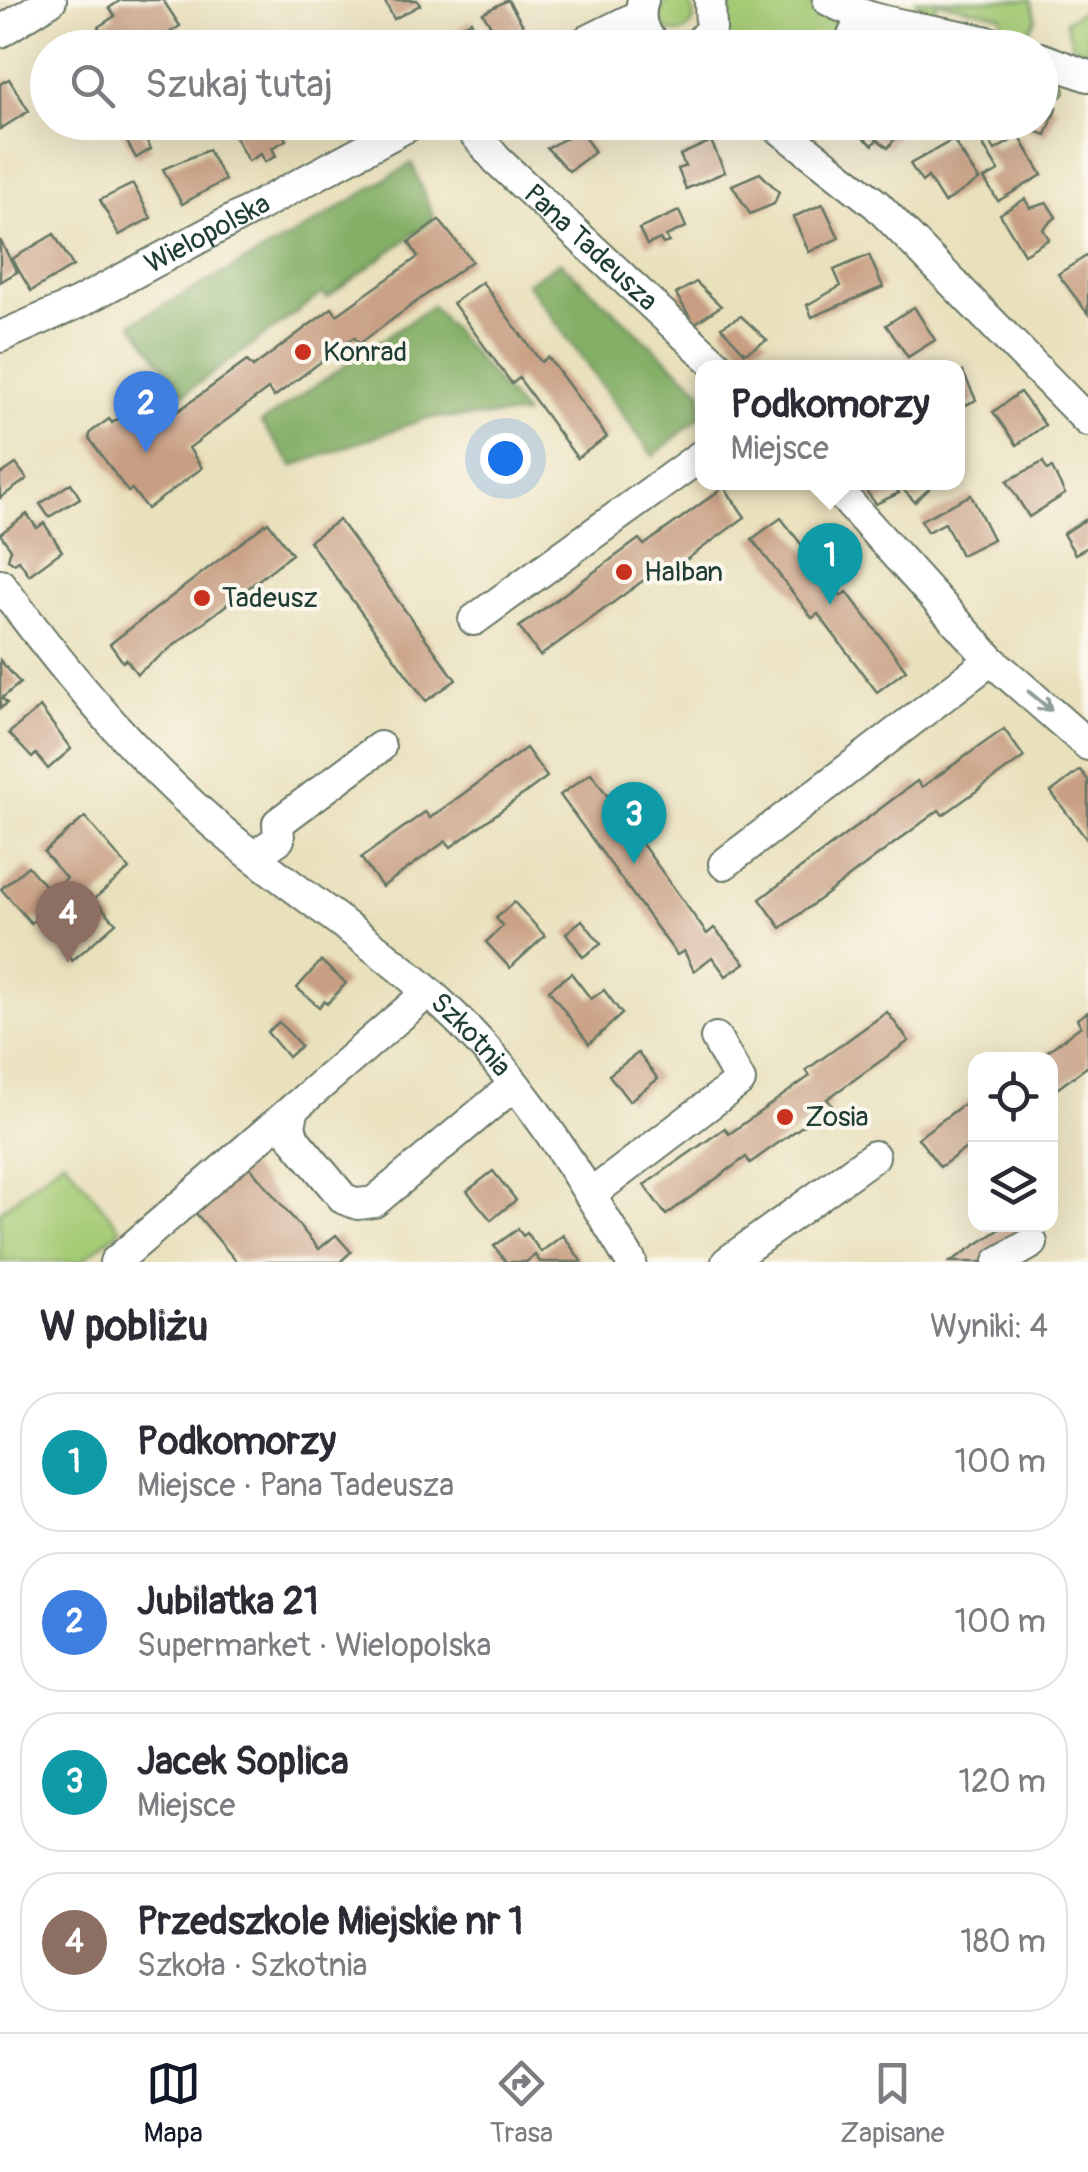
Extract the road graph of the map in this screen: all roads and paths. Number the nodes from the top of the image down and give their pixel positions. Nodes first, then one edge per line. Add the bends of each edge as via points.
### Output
1 (51, 0) edge
2 (828, 0) edge
3 (712, 1) edge
4 (862, 16) junction
5 (709, 30) edge
6 (856, 30) edge
7 (944, 30) edge
8 (0, 32) edge
9 (1058, 65) edge
10 (1088, 76) edge
11 (381, 140) edge
12 (480, 140) edge
13 (798, 140) edge
14 (0, 337) edge
15 (711, 360) edge
16 (1088, 421) edge
17 (695, 460) edge
18 (837, 490) edge
19 (2, 592) edge
20 (474, 620) dead end
21 (991, 660) junction
22 (1088, 745) edge
23 (380, 747) dead end
24 (254, 856) junction
25 (724, 864) dead end
26 (427, 993) junction
27 (716, 1038) dead end
28 (513, 1086) junction
29 (294, 1108) junction
30 (874, 1156) dead end
31 (590, 1195) junction
32 (1032, 1243) dead end
33 (115, 1262) edge
34 (631, 1262) edge
35 (728, 1262) edge
36 (999, 1262) edge

1 - 8 street
2 - 4 street
3 - 5 street
4 - 6 street
4 - 7 street
9 - 10 street
11 - 14 street, Wielopolska via 78,303
12 - 15 street, Pana Tadeusza
13 - 16 street via 876,204
17 - 20 street
18 - 21 street
19 - 24 street, Szkotnia via 158,774
21 -> 22 street
21 - 25 street
23 - 24 street via 278,823 279,839
24 - 26 street, Szkotnia
26 - 28 street, Szkotnia
26 - 29 street
27 - 31 street via 740,1081
28 - 29 street via 374,1202 358,1204 344,1198 294,1139
28 - 31 street, Szkotnia
29 - 33 street
30 - 35 street
31 - 34 street, Szkotnia
32 - 36 street

